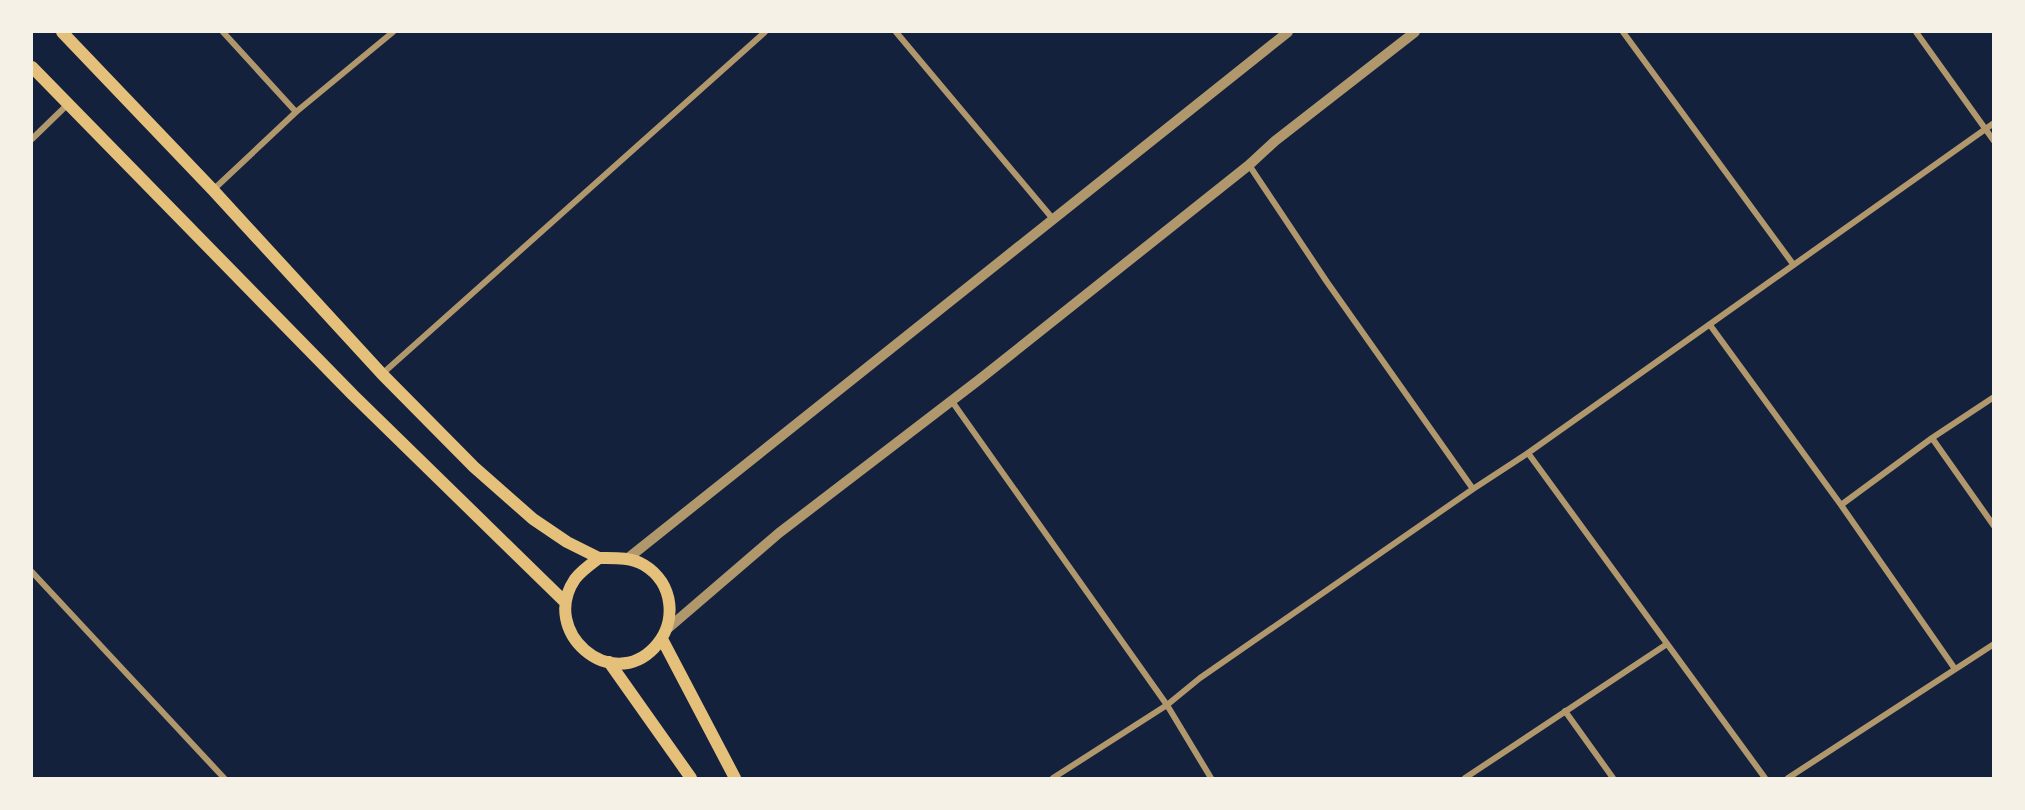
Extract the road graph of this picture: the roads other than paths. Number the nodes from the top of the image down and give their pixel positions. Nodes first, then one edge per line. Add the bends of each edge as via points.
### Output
1 (62, 32) edge
2 (223, 32) edge
3 (393, 32) edge
4 (765, 32) edge
5 (896, 32) edge
6 (1288, 32) edge
7 (1415, 32) edge
8 (1623, 32) edge
9 (1916, 32) edge
10 (32, 67) edge
11 (67, 105) junction
12 (296, 112) junction
13 (1994, 123) edge
14 (1985, 129) junction
15 (32, 139) edge
16 (1994, 141) edge
17 (1249, 165) junction
18 (213, 190) junction
19 (1053, 219) junction
20 (1793, 264) junction
21 (1710, 325) junction
22 (382, 374) junction
23 (1994, 398) edge
24 (951, 400) junction
25 (1932, 438) junction
26 (1528, 453) junction
27 (1473, 489) junction
28 (1841, 505) junction
29 (1994, 526) edge
30 (599, 558) junction
31 (627, 559) junction
32 (32, 573) edge
33 (565, 602) junction
34 (664, 634) junction
35 (1667, 644) junction
36 (1994, 644) edge
37 (609, 662) junction
38 (1955, 669) junction
39 (1167, 705) junction
40 (1565, 711) junction
41 (224, 778) edge
42 (692, 778) edge
43 (735, 778) edge
44 (1053, 778) edge
45 (1210, 778) edge
46 (1465, 778) edge
47 (1612, 778) edge
48 (1765, 778) edge
49 (1788, 778) edge

1 - 18 main road
2 - 12 street
3 - 12 street
4 - 22 street
5 - 19 street
6 - 19 street
7 - 17 street
8 - 20 street
9 - 14 street
10 - 11 main road
11 - 15 street
11 - 33 main road via 353,395
12 - 18 street
13 - 14 street
14 - 16 street
14 - 20 street
17 - 24 street
17 - 27 street
18 - 22 main road
19 - 31 street
20 - 21 street
21 - 26 street
21 - 28 street
22 - 30 main road via 474,467 533,519
23 - 25 street
24 - 34 street via 778,534
24 - 39 street
25 - 28 street
25 - 29 street
26 - 27 street
26 - 35 street
27 - 39 street via 1200,678
28 - 38 street
30 - 31 main road
30 - 33 main road via 577,577
31 - 34 main road via 644,564 666,590 670,606
32 - 41 street
33 - 37 main road via 566,619 580,648
34 - 37 main road via 640,659
34 - 43 main road
35 - 40 street
35 - 48 street
36 - 38 street
37 - 42 main road
38 - 49 street
39 - 44 street
39 - 45 street
40 - 46 street
40 - 47 street

